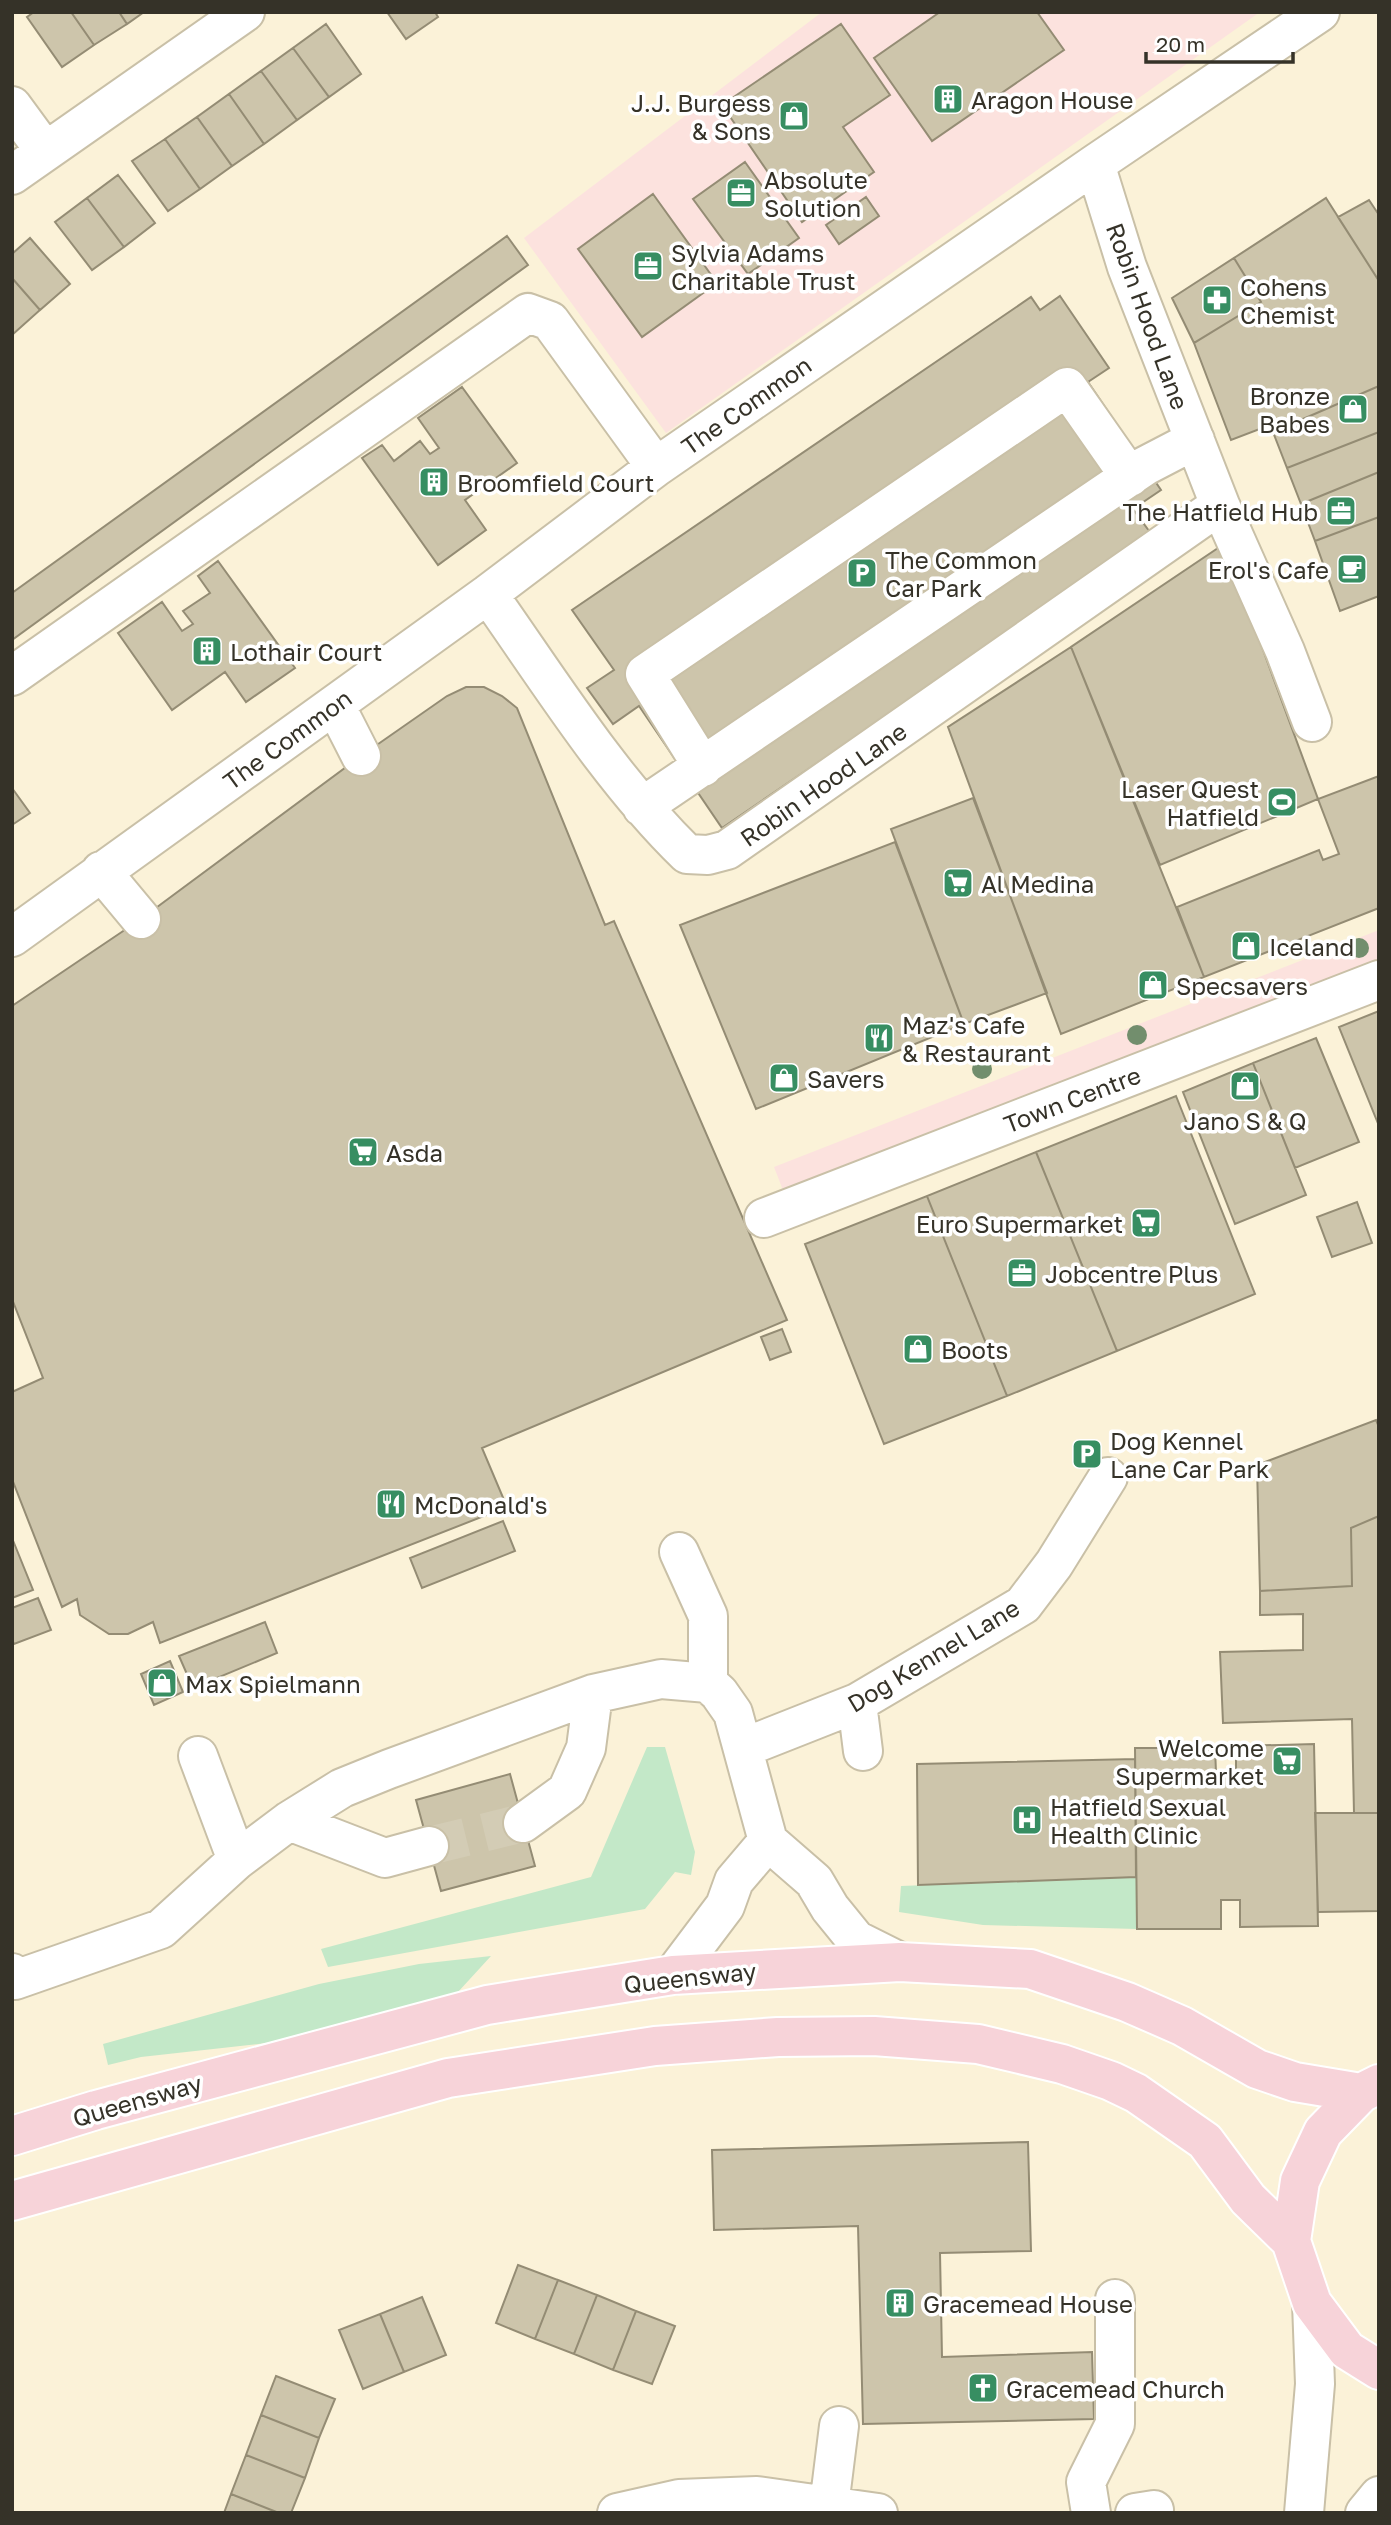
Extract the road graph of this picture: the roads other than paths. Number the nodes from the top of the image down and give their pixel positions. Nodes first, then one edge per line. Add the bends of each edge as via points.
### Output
1 (245, 12) edge
2 (1307, 16) edge
3 (12, 106) edge
4 (46, 151) junction
5 (1095, 164) junction
6 (12, 175) edge
7 (1195, 440) junction
8 (656, 467) junction
9 (1130, 477) junction
10 (1220, 505) junction
11 (488, 594) junction
12 (12, 676) edge
13 (335, 705) junction
14 (1312, 722) dead end
15 (361, 756) dead end
16 (703, 767) junction
17 (642, 807) junction
18 (101, 872) junction
19 (141, 919) dead end
20 (12, 937) edge
21 (1379, 980) edge
22 (765, 1218) dead end
23 (1108, 1477) dead end
24 (679, 1552) dead end
25 (708, 1683) junction
26 (593, 1694) junction
27 (857, 1703) junction
28 (743, 1748) junction
29 (863, 1751) dead end
30 (198, 1756) dead end
31 (289, 1821) junction
32 (523, 1823) tunnel mouth
33 (768, 1841) junction
34 (429, 1846) tunnel mouth
35 (237, 1860) junction
36 (901, 1962) junction
37 (12, 1973) edge
38 (673, 1975) junction
39 (1370, 2089) edge
40 (12, 2136) edge
41 (12, 2201) edge
42 (1291, 2241) junction
43 (1115, 2299) dead end
44 (1311, 2303) junction
45 (1379, 2370) edge
46 (839, 2426) dead end
47 (1379, 2496) edge
48 (829, 2506) junction
49 (617, 2513) edge
50 (878, 2513) edge
51 (1091, 2513) edge
52 (1304, 2513) edge
53 (1364, 2513) edge

1 - 4 street
2 - 5 street, The Common
3 - 4 street
4 - 6 street
5 - 7 street, Robin Hood Lane via 1127,267
5 - 8 street, The Common
7 - 9 street
7 - 10 street, Robin Hood Lane
8 - 11 street, The Common
8 - 12 street via 550,321 528,313
9 - 16 street
9 - 16 street via 1067,387 645,674
10 - 14 street, Robin Hood Lane
10 - 17 street, Robin Hood Lane via 727,850 687,854
11 - 13 street, The Common
11 - 17 street, Robin Hood Lane
13 - 15 street
13 - 18 street, The Common
16 - 17 street
18 - 19 street
18 - 20 street, The Common
21 - 22 street, Town Centre
23 - 27 street, Dog Kennel Lane via 1023,1605
24 - 25 street via 708,1616
25 - 26 street via 661,1679
25 - 28 street via 733,1713
26 - 31 street via 342,1788
26 - 32 street via 586,1748 567,1791
27 - 28 street, Dog Kennel Lane
27 - 29 street
28 - 33 street
30 - 35 street
31 - 34 street via 385,1858
31 - 35 street
33 - 36 street via 814,1881 856,1940
33 - 38 street via 734,1881 725,1906
35 - 37 street via 161,1929 15,1980
36 - 38 main road, Queensway
36 - 39 main road, Queensway via 1030,1969 1182,2026 1257,2069 1295,2082
38 - 40 main road, Queensway via 487,2005
39 - 42 main road via 1323,2132 1300,2181
41 - 42 main road via 448,2078 655,2046 874,2036 978,2044 1062,2064 1136,2093 1205,2141 1248,2199
42 - 44 main road
43 - 51 street via 1115,2424 1086,2482
44 - 45 main road via 1346,2350
44 - 52 street via 1315,2384
46 - 48 street
47 - 53 street
48 - 49 street via 757,2496 679,2499
48 - 50 street

